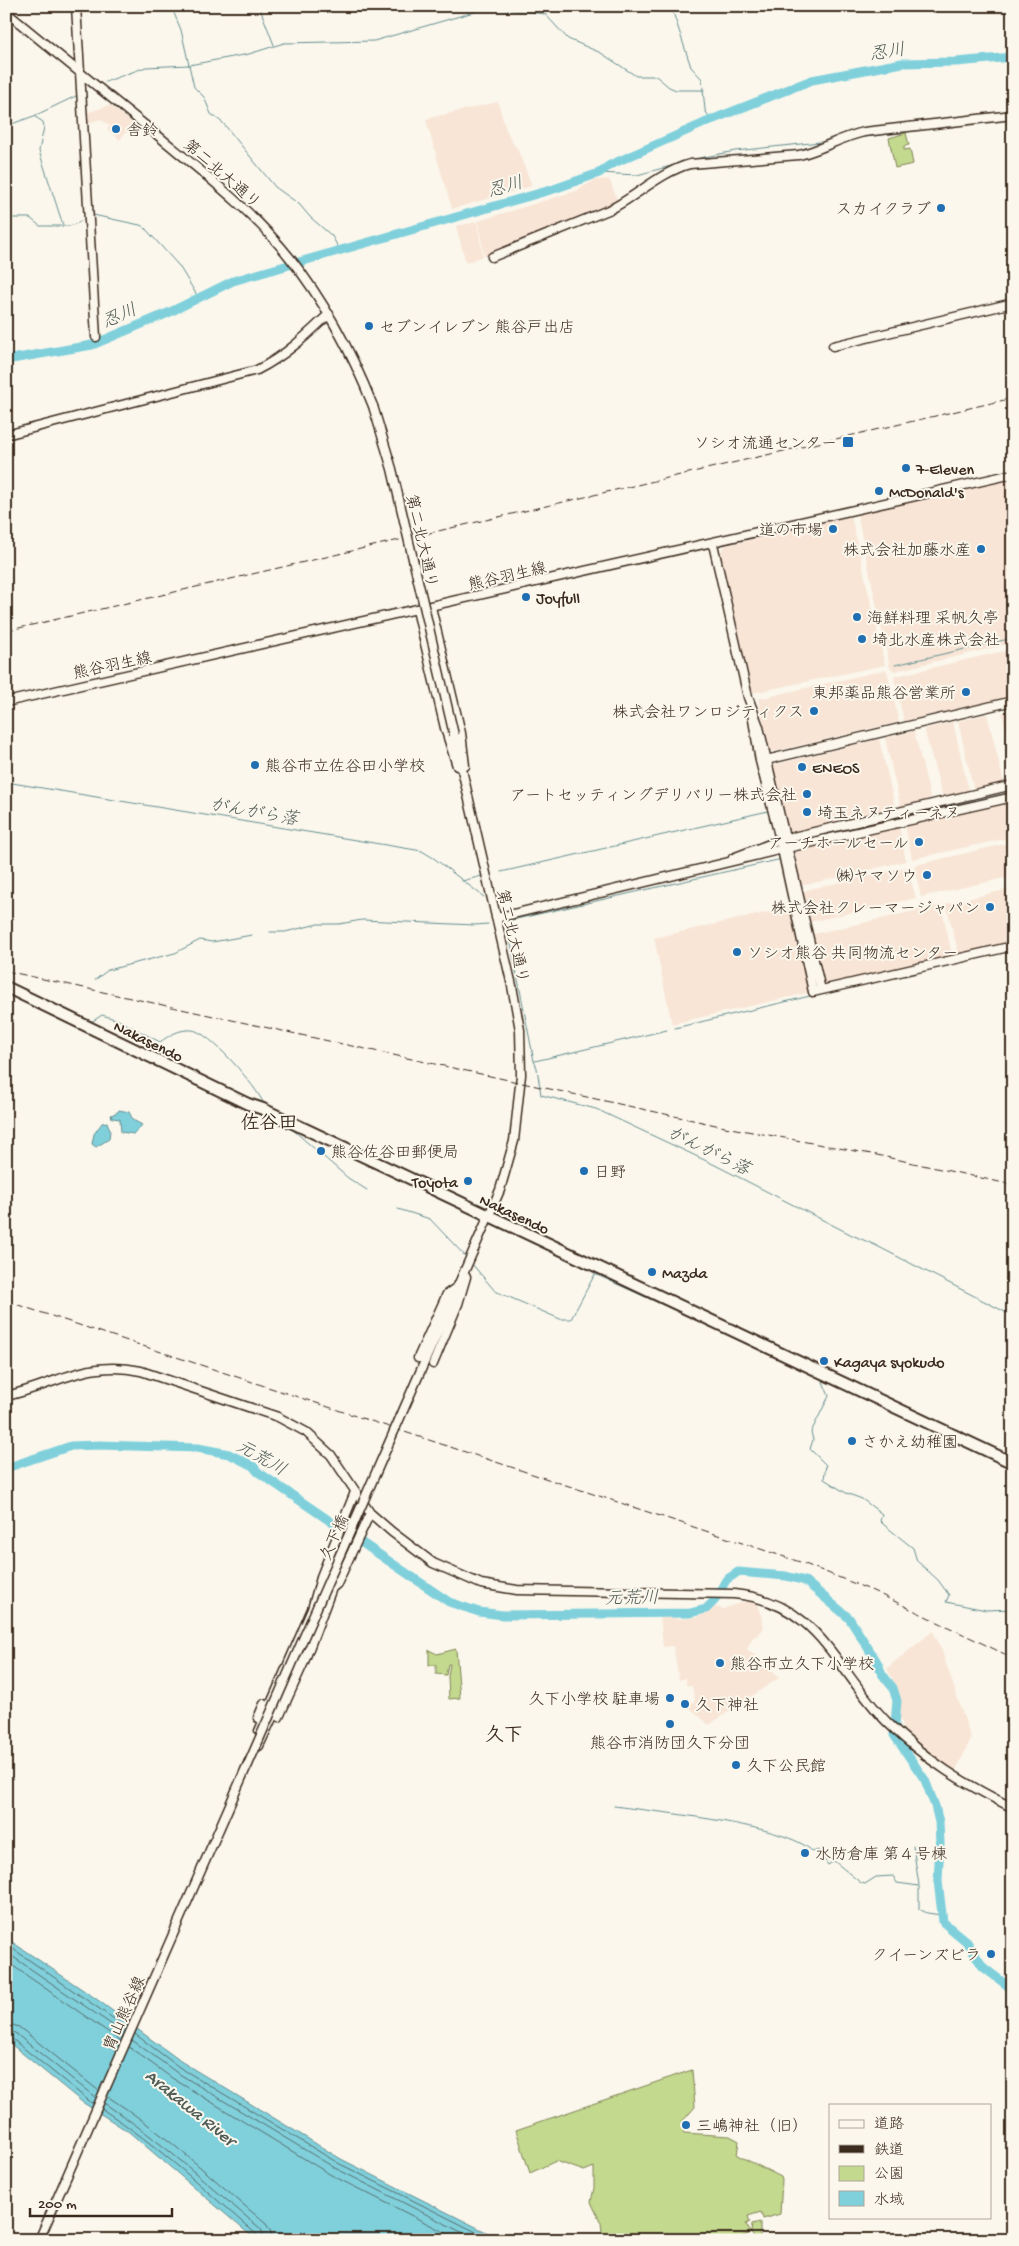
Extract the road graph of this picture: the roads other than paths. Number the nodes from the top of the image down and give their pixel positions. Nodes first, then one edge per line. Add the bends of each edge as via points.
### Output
1 (76, 6) edge
2 (6, 12) edge
3 (80, 72) junction
4 (1013, 114) edge
5 (492, 257) dead end
6 (1013, 303) edge
7 (329, 314) junction
8 (96, 337) dead end
9 (833, 346) dead end
10 (6, 435) edge
11 (1013, 474) edge
12 (713, 544) junction
13 (431, 607) junction
14 (416, 610) junction
15 (1013, 701) edge
16 (6, 702) edge
17 (764, 761) junction
18 (1013, 785) edge
19 (1013, 797) edge
20 (468, 801) junction
21 (476, 831) junction
22 (783, 839) junction
23 (785, 849) junction
24 (710, 867) junction
25 (496, 918) junction
26 (1013, 946) edge
27 (6, 987) edge
28 (489, 1217) junction
29 (470, 1258) junction
30 (457, 1288) junction
31 (418, 1358) dead end
32 (433, 1364) dead end
33 (6, 1396) edge
34 (399, 1420) junction
35 (1013, 1463) edge
36 (355, 1492) junction
37 (370, 1513) junction
38 (319, 1588) junction
39 (332, 1588) junction
40 (324, 1608) junction
41 (312, 1609) junction
42 (279, 1717) dead end
43 (258, 1718) dead end
44 (247, 1767) junction
45 (233, 1798) joint
46 (1013, 1808) edge
47 (39, 2240) edge

1 - 3 street
2 - 3 street, 第二北大通り
3 - 7 street, 第二北大通り via 247,210 290,257
3 - 8 street
4 - 5 street via 856,134 799,155 683,166 628,200
6 - 9 street
7 - 10 street via 290,350 257,370
7 - 20 street, 第二北大通り, bridge via 355,361 392,469
11 - 12 street, 熊谷羽生線
12 - 13 street, 熊谷羽生線
12 - 17 street via 752,708 760,727
13 - 14 street, 熊谷羽生線
13 - 21 street via 461,733
14 - 16 street, 熊谷羽生線
14 - 20 street via 446,734
15 - 17 street
17 - 22 street
18 - 22 street
19 - 23 street
20 - 21 street, 第二北大通り
21 - 25 street, 第二北大通り
22 - 23 street
22 - 24 street
23 - 24 street
23 - 26 street via 817,991
24 - 25 street
25 - 28 street, 第二北大通り via 518,1016 522,1064 510,1157
27 - 28 highway, Nakasendo
28 - 29 street, 第二北大通り
28 - 35 highway, Nakasendo
29 - 30 street, 久下橋
29 - 32 street via 458,1304
30 - 31 street via 447,1294
30 - 34 street, 久下橋
33 - 36 street via 78,1372 102,1368 141,1371 294,1425 331,1456
34 - 38 street, bridge
34 - 39 street, bridge via 373,1493
34 - 44 street, 久下橋, bridge
36 - 37 street
36 - 38 street
37 - 39 street via 337,1584
37 - 46 street via 432,1563 480,1584 517,1590 721,1594 764,1598 777,1603 801,1617 820,1637 872,1705 898,1732 954,1777
38 - 41 street
39 - 40 street
40 - 42 street
40 - 44 street, bridge via 266,1734
41 - 43 street via 304,1615
41 - 44 street, bridge via 268,1708
44 - 45 street, 久下橋
45 - 47 street, 胄山熊谷線

